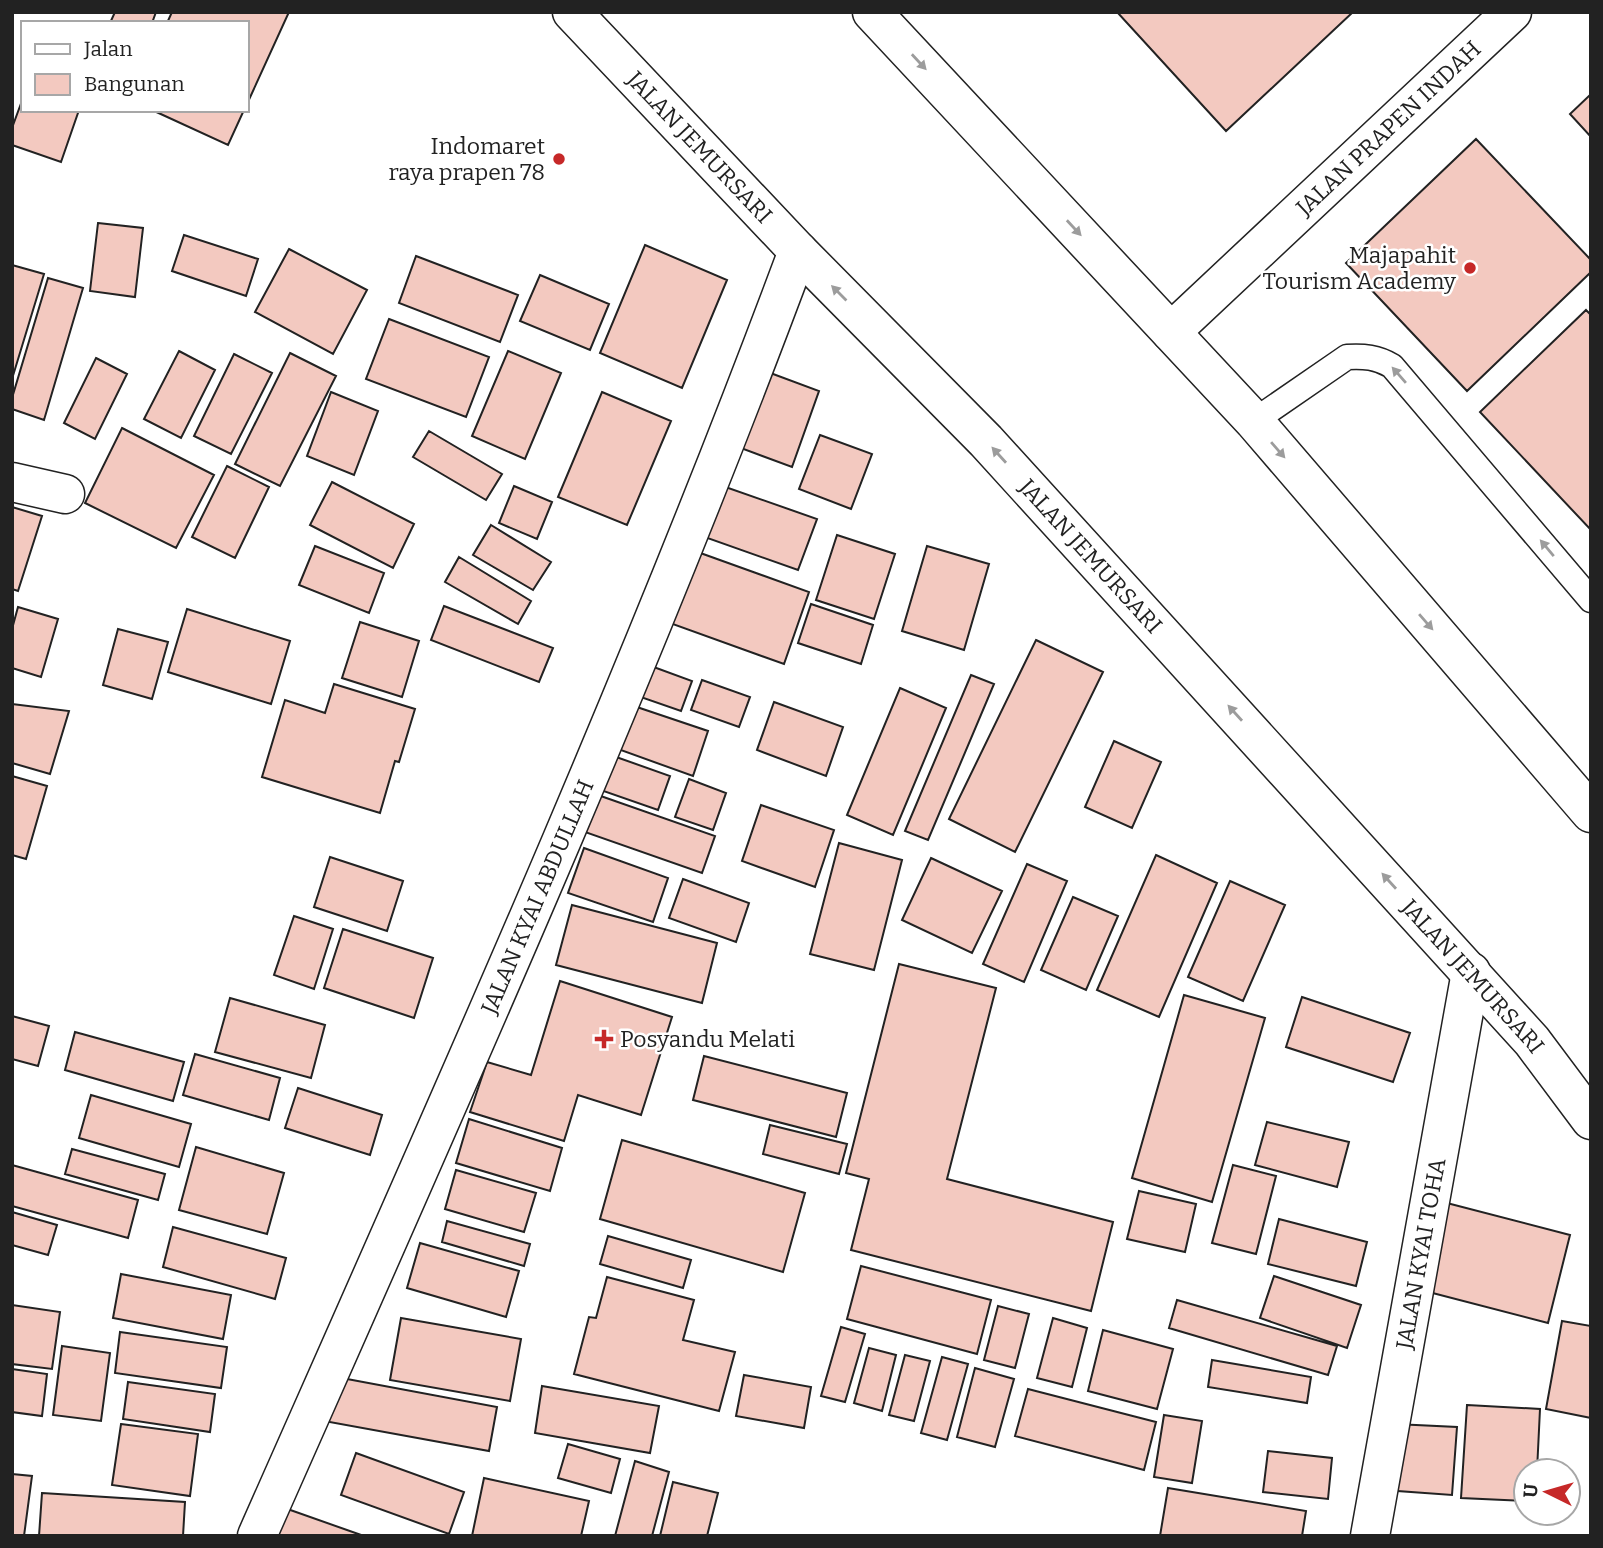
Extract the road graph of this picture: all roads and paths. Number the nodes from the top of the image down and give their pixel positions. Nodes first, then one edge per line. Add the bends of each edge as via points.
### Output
1 (572, 12) edge
2 (872, 12) edge
3 (1512, 12) edge
4 (798, 251) junction
5 (1171, 332) junction
6 (1254, 421) junction
7 (12, 482) edge
8 (65, 494) dead end
9 (1591, 600) edge
10 (1591, 813) edge
11 (1471, 972) junction
12 (1591, 1120) edge
13 (257, 1536) edge
14 (1370, 1536) edge

1 - 4 main road, JALAN JEMURSARI
2 -> 5 main road
3 - 5 main road, JALAN PRAPEN INDAH
11 -> 4 main road, JALAN JEMURSARI via 986,441
4 - 13 main road, JALAN KYAI ABDULLAH via 536,904
5 - 6 main road
9 -> 6 lane via 1392,366 1381,359 1347,358
6 -> 10 main road
7 - 8 main road
11 - 12 main road, JALAN JEMURSARI via 1532,1041
11 - 14 main road, JALAN KYAI TOHA

